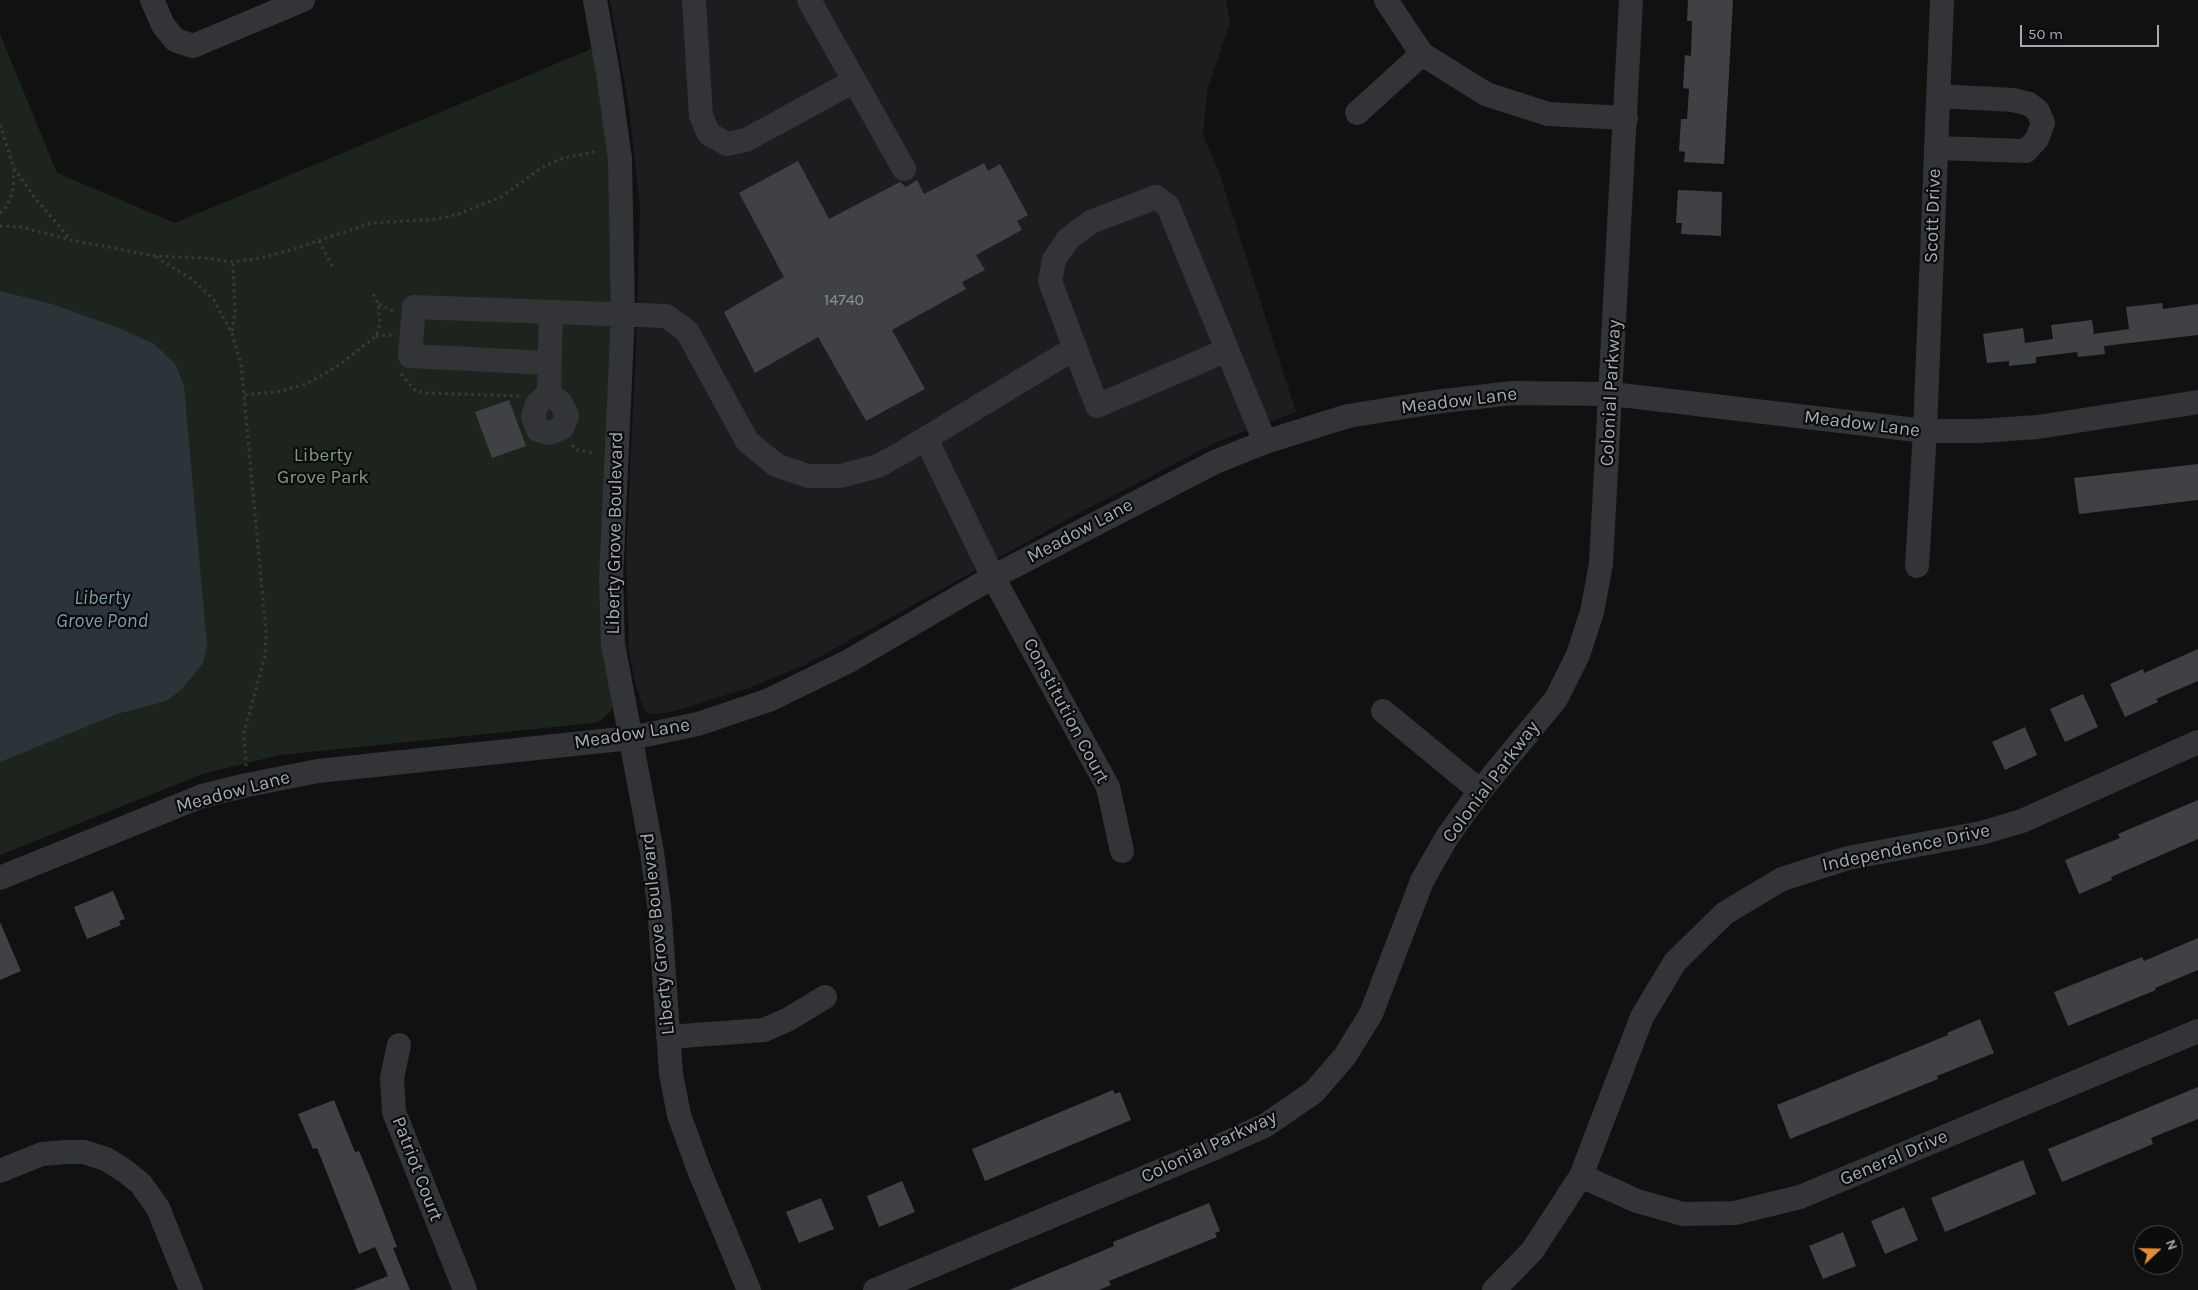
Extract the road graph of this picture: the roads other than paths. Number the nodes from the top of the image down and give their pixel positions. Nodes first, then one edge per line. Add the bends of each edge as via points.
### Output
1 (152, 0) edge
2 (303, 0) edge
3 (595, 0) edge
4 (694, 0) edge
5 (808, 0) edge
6 (1386, 0) edge
7 (1631, 0) edge
8 (1942, 0) edge
9 (1422, 54) junction
10 (854, 81) junction
11 (1938, 96) junction
12 (1357, 113) dead end
13 (1626, 118) junction
14 (1936, 148) junction
15 (904, 169) dead end
16 (551, 312) junction
17 (623, 314) junction
18 (1074, 348) junction
19 (1227, 350) junction
20 (549, 362) junction
21 (549, 393) dead end
22 (1612, 394) junction
23 (2198, 402) edge
24 (1924, 431) junction
25 (926, 439) junction
26 (1265, 442) junction
27 (1917, 566) dead end
28 (993, 577) junction
29 (1383, 711) dead end
30 (631, 738) junction
31 (2198, 742) edge
32 (1480, 791) junction
33 (1122, 851) dead end
34 (0, 878) edge
35 (825, 997) dead end
36 (2198, 1031) edge
37 (668, 1037) junction
38 (400, 1044) dead end
39 (0, 1171) edge
40 (1581, 1176) junction
41 (191, 1290) edge
42 (464, 1290) edge
43 (749, 1290) edge
44 (875, 1290) edge
45 (1494, 1290) edge

1 - 2 street via 163,25 175,40 193,46
3 - 17 street, Liberty Grove Boulevard via 618,148
4 - 10 street via 701,116 709,134 726,144 746,140
5 - 10 street
6 - 9 street
7 - 13 street, Colonial Parkway
8 - 11 street, Scott Drive
9 - 12 street
9 - 13 street via 1486,94 1548,114
10 - 15 street
11 - 14 street, Scott Drive
11 - 14 street via 2013,100 2029,104 2038,111 2043,123 2037,139 2026,151
13 - 22 street, Colonial Parkway
14 - 24 street, Scott Drive
16 - 17 street
16 - 20 street
16 - 20 street via 414,307 410,356
17 - 25 street via 666,316 687,331 747,441 776,465 808,476 841,476 878,466
17 - 30 street, Liberty Grove Boulevard via 611,579 613,644
18 - 19 street via 1097,406
18 - 19 street via 1050,282 1054,260 1068,239 1091,222 1156,197 1168,206
18 - 25 street
19 - 26 street
20 - 21 street
22 - 24 street, Meadow Lane
22 - 26 street, Meadow Lane via 1512,393 1435,402 1348,416
22 - 32 street, Colonial Parkway via 1601,564 1592,612 1578,655 1556,699
23 - 24 street, Meadow Lane via 2038,426
24 - 27 street, Scott Drive
25 - 28 street, Constitution Court
26 - 28 street, Meadow Lane via 1154,492
28 - 30 street, Meadow Lane via 848,661 769,700 698,724
28 - 33 street, Constitution Court via 1108,787
29 - 32 street
30 - 34 street, Meadow Lane via 318,771 247,785 202,796
30 - 37 street, Liberty Grove Boulevard via 659,904
31 - 40 street, Independence Drive via 2022,822 1848,858 1782,879 1725,913 1675,962 1642,1017
32 - 44 street, Colonial Parkway via 1447,837 1422,881 1371,1014 1345,1056 1314,1092 1266,1125
35 - 37 street via 764,1030
36 - 40 street, General Drive via 1800,1197 1735,1212 1683,1214 1637,1201
37 - 43 street, Liberty Grove Boulevard via 679,1115
38 - 42 street, Patriot Court via 392,1078 394,1112
39 - 41 street via 42,1154 84,1152 106,1159 141,1184 158,1208
40 - 45 street, Independence Drive via 1532,1251

